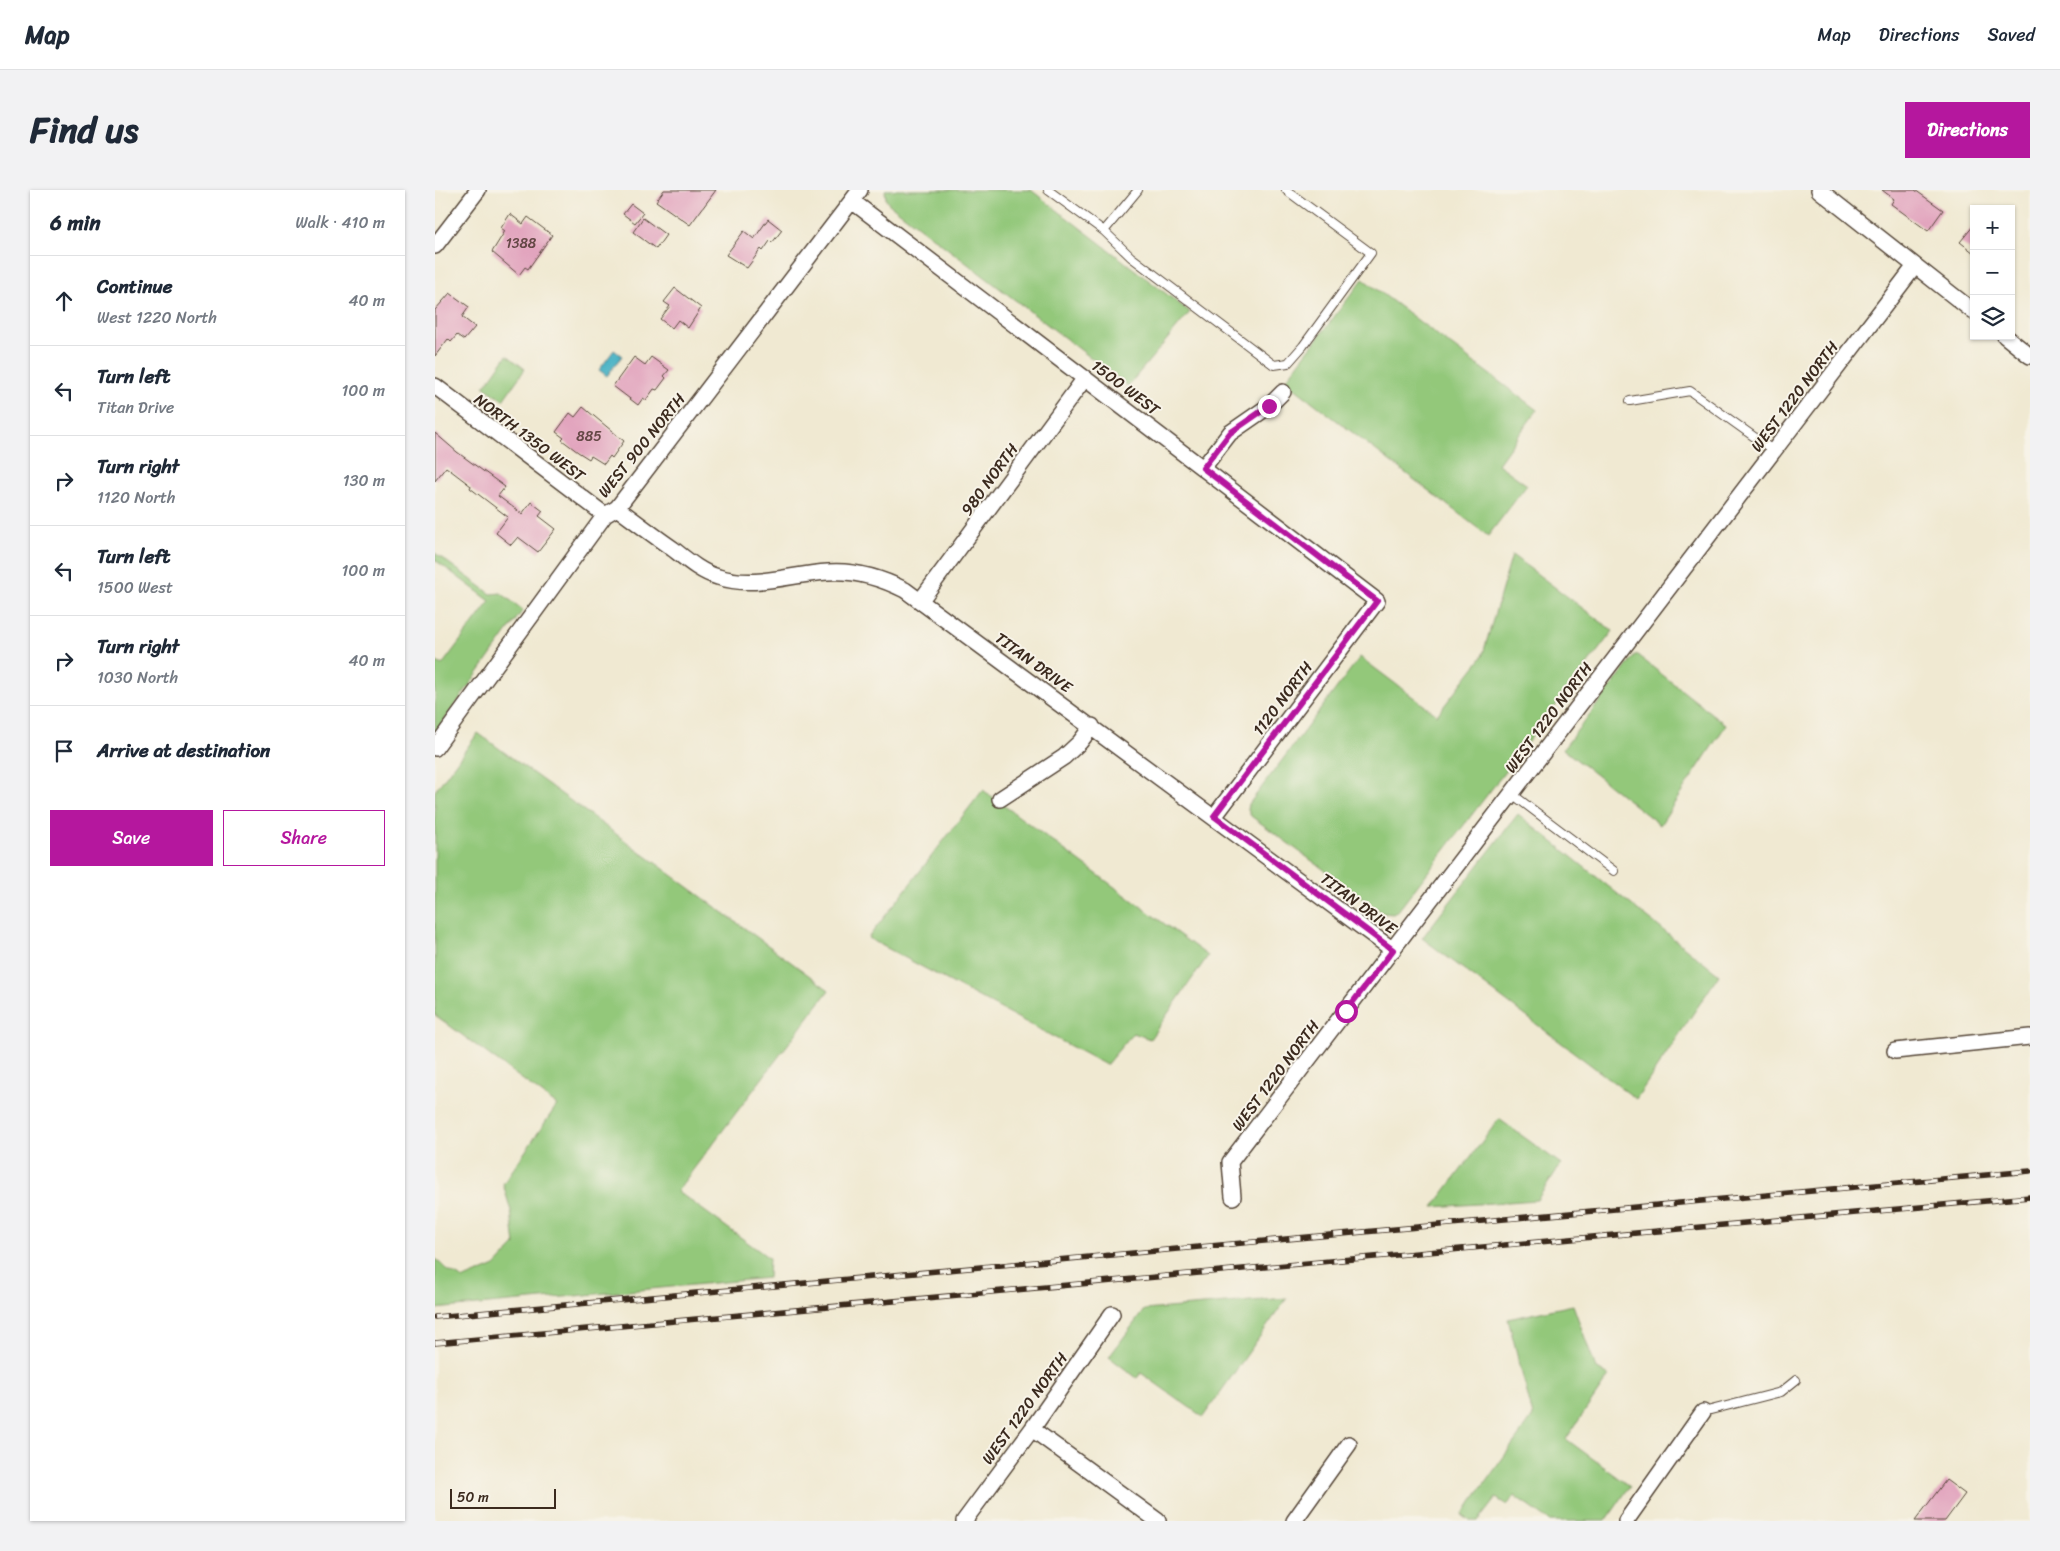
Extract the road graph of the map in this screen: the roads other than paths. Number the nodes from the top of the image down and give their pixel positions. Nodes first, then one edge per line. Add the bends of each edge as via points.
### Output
1 (478, 190) edge
2 (1048, 190) edge
3 (1138, 190) edge
4 (1286, 190) edge
5 (1819, 190) edge
6 (856, 195) edge
7 (1104, 232) junction
8 (435, 246) edge
9 (1915, 266) junction
10 (1970, 309) edge
11 (2010, 340) edge
12 (2030, 356) edge
13 (1085, 378) junction
14 (435, 386) edge
15 (1283, 392) dead end
16 (1630, 401) dead end
17 (1773, 451) junction
18 (1203, 468) junction
19 (611, 512) junction
20 (921, 600) junction
21 (1377, 601) joint
22 (1092, 726) junction
23 (435, 748) edge
24 (1512, 794) junction
25 (1000, 798) dead end
26 (1214, 816) junction
27 (1613, 871) dead end
28 (1393, 950) junction
29 (2030, 1037) edge
30 (1895, 1051) dead end
31 (1233, 1197) dead end
32 (1112, 1314) dead end
33 (1796, 1380) dead end
34 (1703, 1412) joint
35 (1032, 1428) junction
36 (1349, 1444) dead end
37 (964, 1521) edge
38 (1158, 1521) edge
39 (1294, 1521) edge
40 (1626, 1521) edge

1 - 8 street
2 - 7 lane
3 - 7 lane
4 - 7 lane via 1371,253 1288,363 1274,365 1131,257
5 - 9 street
6 - 13 street, 1500 WEST
6 - 19 street, WEST 900 NORTH
9 - 10 street
9 - 17 street, WEST 1220 NORTH
11 - 12 street
13 - 18 street, 1500 WEST
13 - 20 street, 980 NORTH
14 - 19 street, NORTH 1350 WEST
15 - 18 street via 1269,406 1230,433
16 - 17 lane via 1690,391
17 - 24 street, WEST 1220 NORTH
18 - 21 street, 1500 WEST
19 - 20 street, TITAN DRIVE via 701,570 719,578 768,581 849,572 888,581
19 - 23 street, WEST 900 NORTH
20 - 22 street, TITAN DRIVE
21 - 26 street, 1120 NORTH
22 - 25 street via 1065,757
22 - 26 street, TITAN DRIVE
24 - 27 lane
24 - 28 street, WEST 1220 NORTH
26 - 28 street, TITAN DRIVE
28 - 31 street, WEST 1220 NORTH via 1230,1162
29 - 30 street
32 - 35 street, WEST 1220 NORTH
33 - 34 lane via 1781,1392
34 - 40 street
35 - 37 street, WEST 1220 NORTH
35 - 38 street
36 - 39 street

